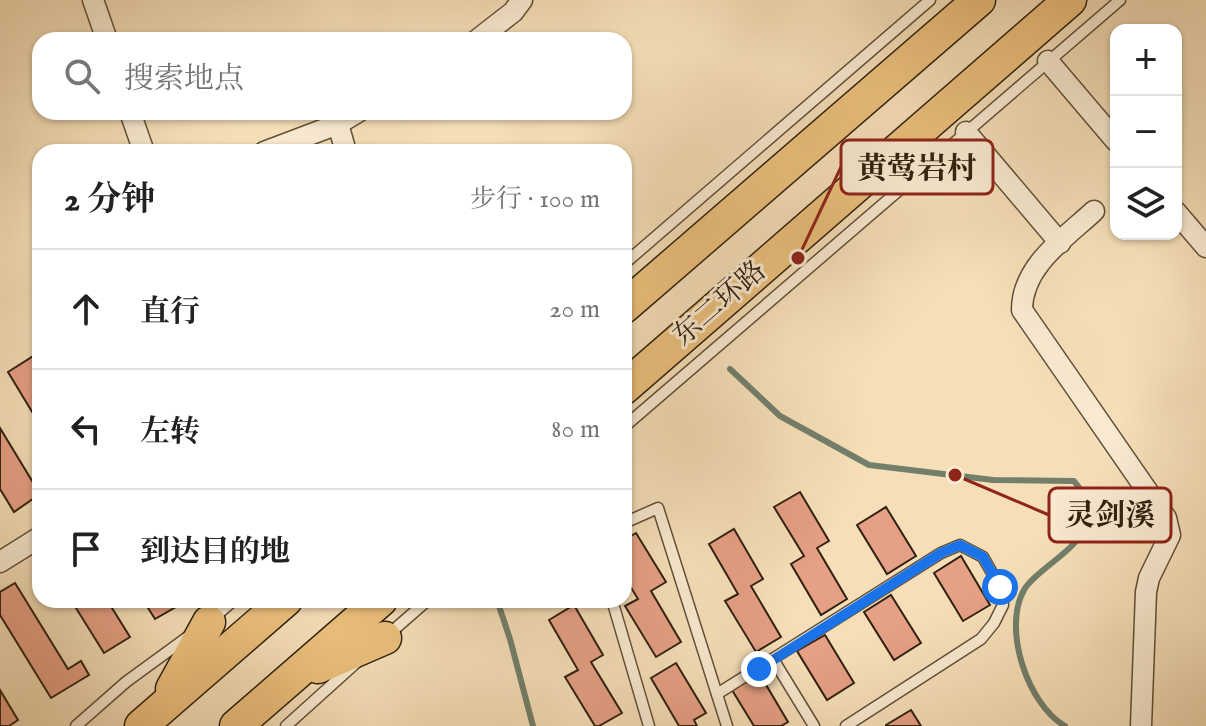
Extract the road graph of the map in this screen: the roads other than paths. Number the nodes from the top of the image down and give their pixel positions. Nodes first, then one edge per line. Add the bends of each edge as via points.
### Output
1 (93, 0) edge
2 (522, 0) edge
3 (930, 0) edge
4 (979, 0) edge
5 (1070, 0) edge
6 (1120, 0) edge
7 (104, 32) edge
8 (487, 32) edge
9 (1048, 61) junction
10 (133, 120) edge
11 (345, 120) edge
12 (338, 124) junction
13 (966, 132) junction
14 (1110, 134) edge
15 (141, 144) edge
16 (285, 144) edge
17 (344, 144) edge
18 (1094, 211) dead end
19 (1182, 219) edge
20 (1060, 243) junction
21 (1206, 247) edge
22 (632, 257) edge
23 (632, 300) edge
24 (632, 381) edge
25 (632, 420) edge
26 (632, 519) edge
27 (32, 542) edge
28 (0, 562) edge
29 (225, 608) edge
30 (277, 608) edge
31 (372, 608) edge
32 (419, 608) edge
33 (614, 608) edge
34 (209, 622) junction
35 (385, 638) junction
36 (773, 659) junction
37 (289, 680) junction
38 (717, 694) junction
39 (151, 717) edge
40 (76, 726) edge
41 (236, 726) edge
42 (286, 726) edge
43 (649, 726) edge
44 (727, 726) edge
45 (814, 726) edge
46 (846, 726) edge
47 (1141, 726) edge

1 - 7 street
2 - 8 street
3 - 22 lane
4 - 23 main road
5 - 24 main road, 东二环路
6 - 9 lane
9 - 13 lane
9 - 14 street
10 - 15 street
11 - 12 street
12 - 16 street
12 - 17 street
13 - 20 street
13 - 25 lane
18 - 20 street
19 - 21 street
20 - 47 street via 1030,275 1022,310 1170,528 1146,592
26 - 38 lane via 658,508
27 - 28 street
29 - 34 lane
30 - 39 main road
31 - 37 main road
32 - 35 lane
33 - 43 lane
34 - 39 main road
34 - 40 lane
35 - 37 main road
35 - 42 lane
36 - 38 lane
36 - 45 lane
36 - 46 lane via 941,553 960,545 983,557 1000,587 1003,605 994,623 981,639
37 - 41 main road
38 - 44 lane

